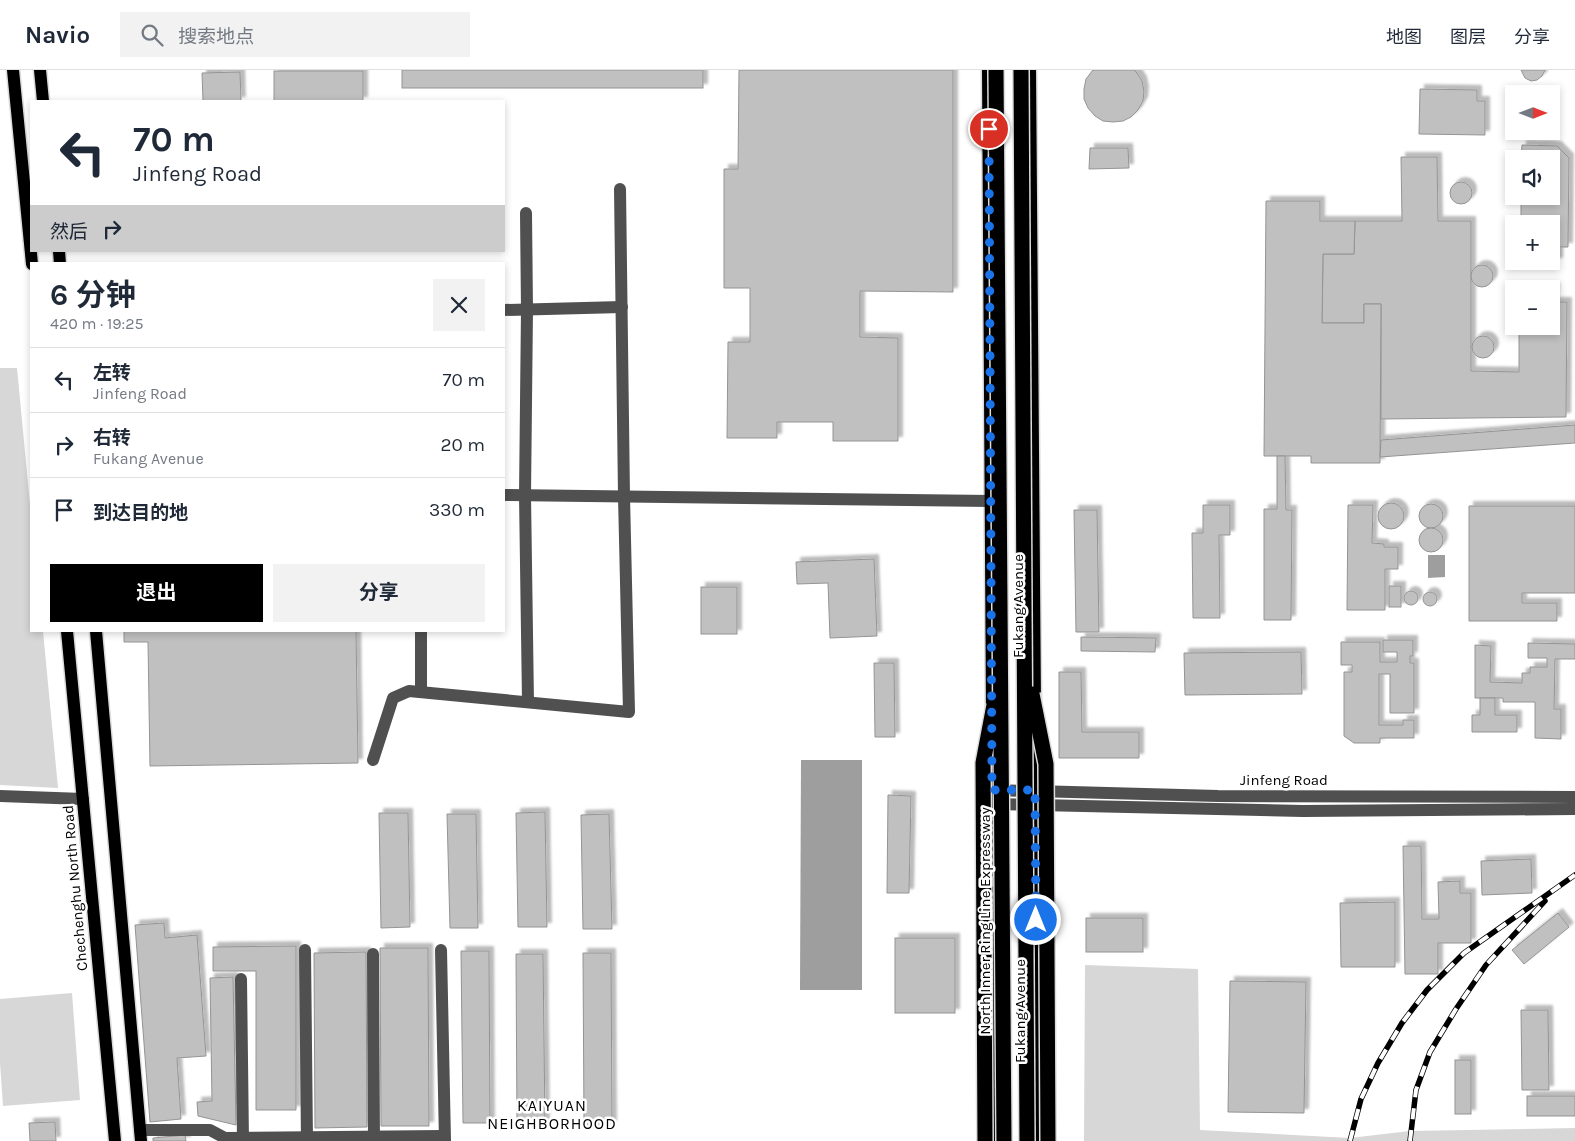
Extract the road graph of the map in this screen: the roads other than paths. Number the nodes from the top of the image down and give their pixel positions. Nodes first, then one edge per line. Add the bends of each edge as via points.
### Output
1 (13, 70) edge
2 (40, 70) edge
3 (988, 70) edge
4 (996, 70) edge
5 (1022, 70) edge
6 (1030, 70) edge
7 (43, 100) edge
8 (620, 189) dead end
9 (526, 212) dead end
10 (30, 244) edge
11 (622, 307) junction
12 (527, 309) junction
13 (505, 310) edge
14 (505, 494) edge
15 (525, 495) junction
16 (624, 496) junction
17 (991, 501) junction
18 (1000, 574) junction
19 (1024, 575) junction
20 (67, 632) edge
21 (96, 632) edge
22 (421, 632) edge
23 (421, 692) junction
24 (528, 702) junction
25 (372, 760) dead end
26 (992, 790) junction
27 (1035, 790) junction
28 (0, 796) edge
29 (1575, 797) edge
30 (83, 799) junction
31 (992, 804) junction
32 (1035, 804) junction
33 (1575, 809) edge
34 (305, 950) dead end
35 (441, 950) dead end
36 (373, 954) dead end
37 (241, 979) dead end
38 (140, 1136) edge
39 (243, 1139) edge
40 (307, 1139) edge
41 (374, 1139) edge
42 (444, 1139) edge
43 (115, 1141) edge
44 (985, 1141) edge
45 (994, 1141) edge
46 (1004, 1141) edge
47 (1027, 1141) edge
48 (1036, 1141) edge
49 (1048, 1141) edge

1 - 10 main road
2 - 7 main road
3 - 17 main road, Fukang Avenue
4 - 18 highway, North Inner Ring Line Expressway, bridge
5 - 19 highway, bridge
6 - 27 main road, Fukang Avenue
8 - 11 street
9 - 12 street
11 - 12 street
11 - 16 street
12 - 13 street
12 - 15 street
14 - 15 street
15 - 16 street
15 - 24 street
16 - 17 street
16 - 24 street via 629,712
17 - 26 main road, Fukang Avenue
18 - 44 highway, bridge via 996,698 983,764
18 - 46 highway, North Inner Ring Line Expressway, bridge
19 - 47 highway, bridge
19 - 49 highway, bridge via 1032,698 1046,764
20 - 30 main road, Chechenghu North Road
21 - 38 main road
22 - 23 street
23 - 24 street
23 - 25 street via 409,691 394,698
26 - 27 street, Jinfeng Road
26 - 31 main road, Fukang Avenue
27 - 29 street, Jinfeng Road via 1218,796
27 - 32 main road, Fukang Avenue
28 - 30 street
30 - 43 main road, Chechenghu North Road
31 - 32 street, Jinfeng Road
31 - 45 main road, Fukang Avenue
32 - 33 street, Jinfeng Road via 1303,811
32 - 48 main road, Fukang Avenue
34 - 40 street
35 - 42 street
36 - 41 street
37 - 39 street
38 - 39 street via 210,1130 224,1138
39 - 40 street
40 - 41 street
41 - 42 street

